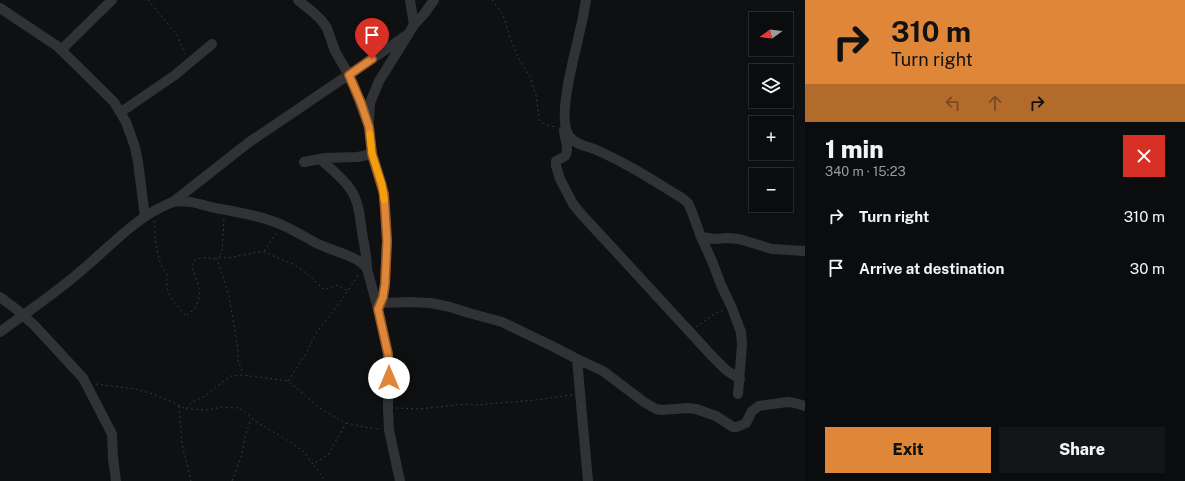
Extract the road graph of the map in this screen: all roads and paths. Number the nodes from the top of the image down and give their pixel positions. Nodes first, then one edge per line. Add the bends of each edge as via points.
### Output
1 (112, 0) edge
2 (148, 0) edge
3 (298, 0) edge
4 (410, 0) edge
5 (434, 0) edge
6 (492, 0) edge
7 (586, 0) edge
8 (0, 8) edge
9 (414, 25) junction
10 (407, 34) junction
11 (212, 44) dead end
12 (61, 50) junction
13 (190, 63) junction
14 (349, 75) junction
15 (121, 112) junction
16 (565, 126) junction
17 (369, 127) junction
18 (372, 154) junction
19 (320, 159) junction
20 (304, 162) dead end
21 (172, 202) junction
22 (226, 210) junction
23 (148, 215) junction
24 (281, 224) junction
25 (701, 238) junction
26 (805, 251) edge
27 (264, 252) junction
28 (219, 257) junction
29 (217, 260) junction
30 (366, 267) junction
31 (348, 291) junction
32 (0, 297) edge
33 (380, 306) junction
34 (732, 308) junction
35 (23, 315) junction
36 (0, 332) edge
37 (689, 332) junction
38 (577, 359) junction
39 (243, 375) junction
40 (83, 378) junction
41 (740, 379) junction
42 (288, 381) junction
43 (580, 394) junction
44 (738, 394) dead end
45 (179, 406) junction
46 (805, 406) edge
47 (186, 409) junction
48 (388, 409) junction
49 (251, 417) junction
50 (346, 423) junction
51 (389, 430) junction
52 (313, 464) junction
53 (116, 481) edge
54 (190, 481) edge
55 (232, 481) edge
56 (325, 481) edge
57 (400, 481) edge
58 (588, 481) edge

1 - 12 street
2 - 13 path via 177,35
3 - 14 street via 327,28 335,51
4 - 9 street
5 - 9 street
6 - 16 path via 503,15 516,52 530,77 536,95 539,119 546,125
7 - 16 street via 570,72
8 - 12 street
9 - 10 street
10 - 14 street
10 - 17 street via 379,81 370,103
11 - 13 street
12 - 15 street
13 - 15 street
14 - 17 street
14 - 21 street via 248,143
15 - 23 street via 131,134
16 - 25 street via 567,133 575,142 616,159 682,198 692,212
16 - 37 street via 567,150 565,156 556,161 556,166 573,204
17 - 18 street
18 - 19 street
18 - 33 street via 382,184 387,241 385,284
19 - 20 street
19 - 30 street via 343,180 354,196 366,253
21 - 22 street via 187,201
21 - 23 street
22 - 24 street
22 - 28 path via 222,252
23 - 29 path via 156,230 157,251 167,274 169,293 186,316 198,304 200,290 192,264 195,259 200,258
23 - 35 street
24 - 27 path
24 - 30 street via 314,243 349,256
25 - 26 street via 739,239 772,249
25 - 34 street
27 - 28 path
27 - 31 path via 294,265 323,289 338,285
28 - 29 path
29 - 39 path via 229,296 238,360
30 - 31 path
30 - 33 street
31 - 42 path via 316,333
32 - 35 street
33 - 38 street via 410,302 450,307 502,322
33 - 48 street via 388,354
34 - 37 path via 716,313
34 - 41 street via 742,345
35 - 36 street
35 - 40 street
37 - 41 street via 726,370
38 - 43 street
38 - 46 street via 603,371 656,409 696,409 722,419 733,427 744,424 752,411 759,406 787,402
39 - 42 path
39 - 47 path via 231,376 205,396 192,402
40 - 45 path via 99,385 150,393
40 - 53 street via 112,434 112,458
41 - 44 street
42 - 50 path via 321,409
43 - 48 path via 520,402
43 - 58 street
45 - 47 path
45 - 54 path via 182,444
47 - 49 path via 231,407 244,411
48 - 51 street
49 - 52 path via 303,452
49 - 55 path
50 - 51 path
50 - 52 path via 328,455
51 - 57 street
52 - 56 path

